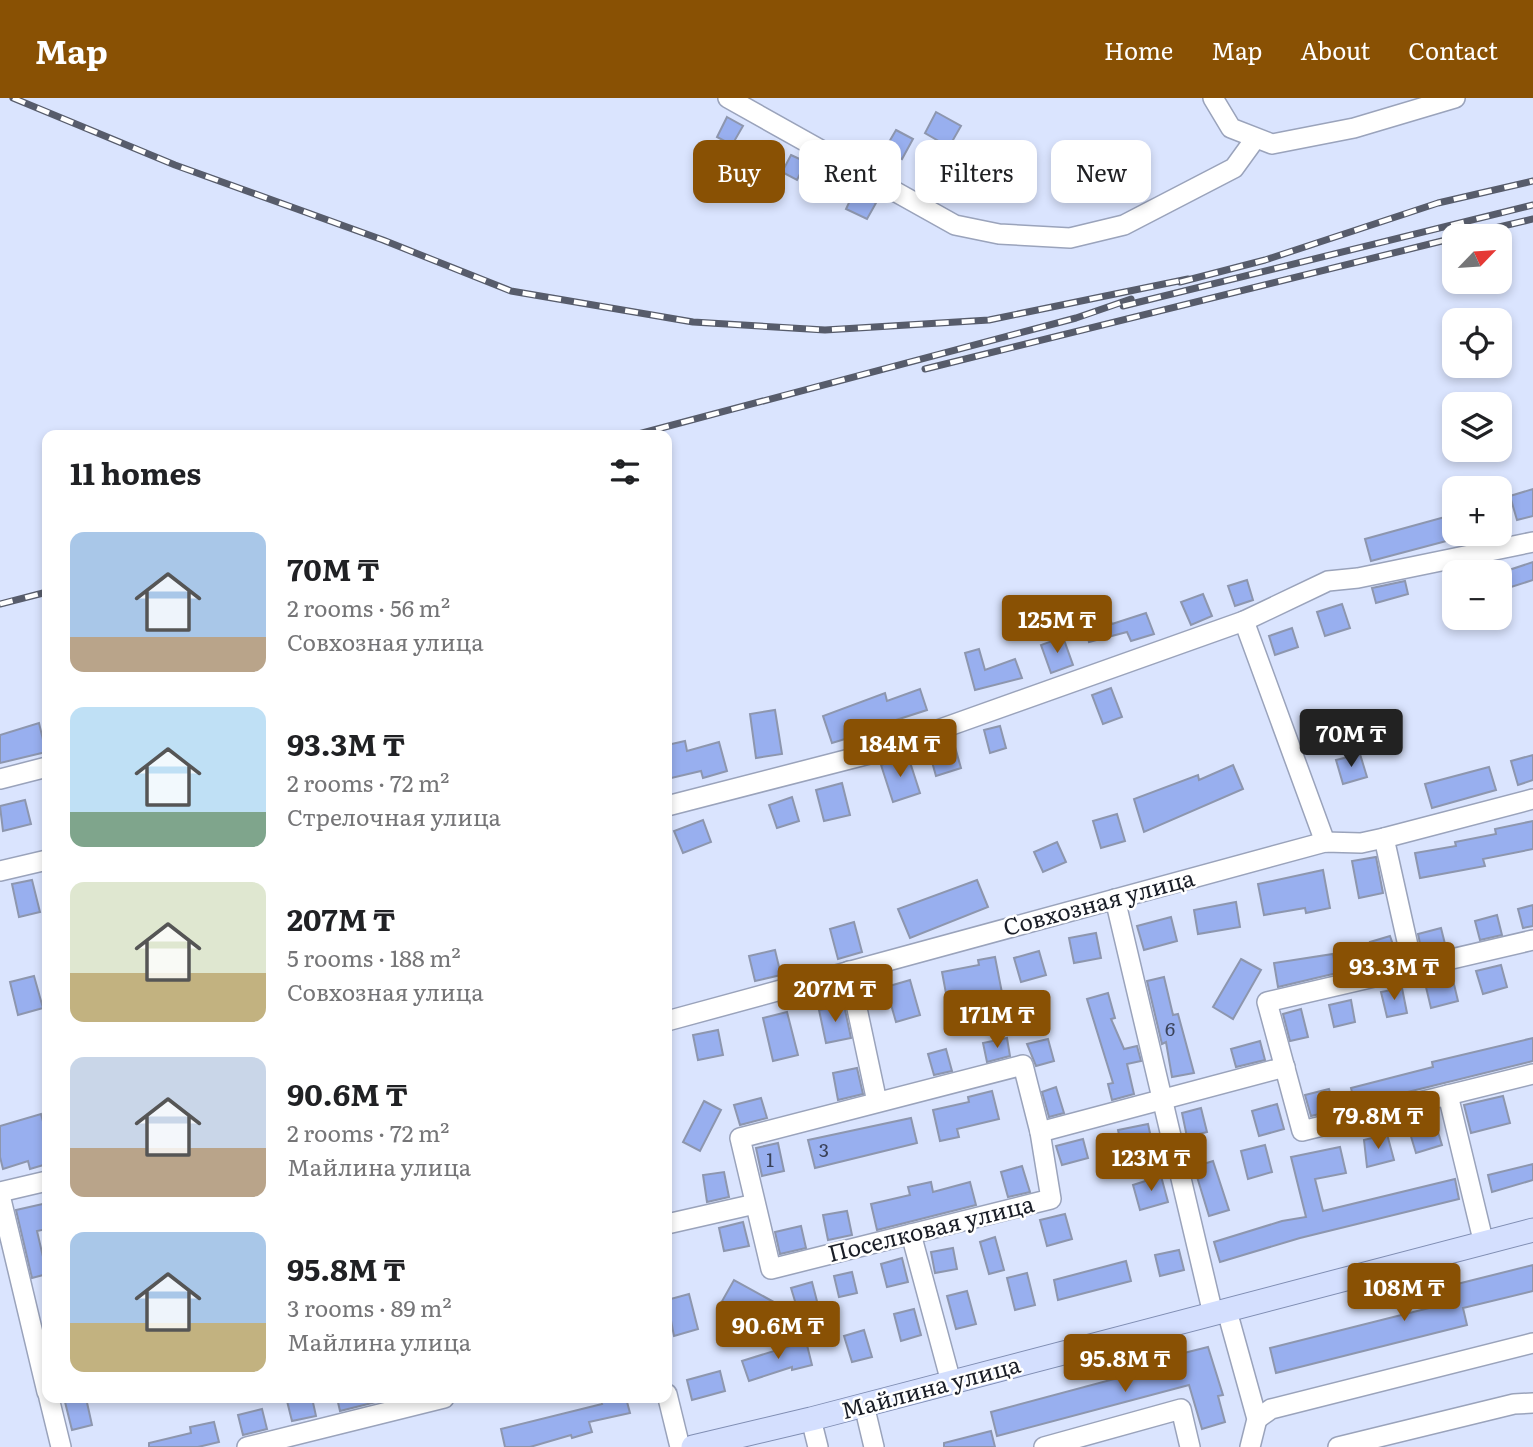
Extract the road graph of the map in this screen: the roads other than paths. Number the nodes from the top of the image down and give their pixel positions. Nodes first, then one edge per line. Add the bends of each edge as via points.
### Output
1 (728, 98) edge
2 (1213, 98) edge
3 (1455, 98) edge
4 (1255, 139) junction
5 (1533, 542) edge
6 (1244, 621) junction
7 (42, 768) edge
8 (0, 779) edge
9 (1533, 799) edge
10 (672, 805) edge
11 (1384, 838) junction
12 (1325, 842) junction
13 (42, 861) edge
14 (0, 871) edge
15 (1115, 899) junction
16 (1533, 940) edge
17 (1413, 968) junction
18 (849, 971) junction
19 (672, 1020) edge
20 (1284, 1067) junction
21 (1533, 1074) edge
22 (1448, 1095) junction
23 (1162, 1100) junction
24 (877, 1102) junction
25 (1040, 1132) junction
26 (42, 1182) edge
27 (0, 1193) edge
28 (755, 1204) junction
29 (672, 1223) edge
30 (1533, 1230) edge
31 (911, 1234) junction
32 (1484, 1244) junction
33 (1220, 1313) junction
34 (1533, 1343) edge
35 (42, 1371) edge
36 (951, 1382) junction
37 (50, 1403) edge
38 (424, 1403) edge
39 (669, 1403) edge
40 (1533, 1403) edge
41 (864, 1405) junction
42 (811, 1419) junction
43 (1257, 1419) junction
44 (61, 1447) edge
45 (247, 1447) edge
46 (680, 1447) edge
47 (693, 1447) edge
48 (818, 1447) edge
49 (874, 1447) edge
50 (1044, 1447) edge
51 (1190, 1447) edge
52 (1250, 1447) edge
53 (1338, 1447) edge

1 - 4 street via 955,225 999,234 1070,238 1124,225 1234,168
2 - 4 street via 1231,128
3 - 4 street via 1272,144
5 - 6 street via 1359,578 1328,580
6 - 10 street via 873,753
6 - 12 street
7 - 8 street
9 - 11 street, Совхозная улица
11 - 12 street, Совхозная улица
11 - 17 street
12 - 15 street, Совхозная улица
13 - 14 street
15 - 18 street, Совхозная улица
15 - 23 street
16 - 17 street
17 - 20 street via 1266,1002
18 - 19 street, Совхозная улица
18 - 24 street
20 - 22 street via 1303,1131
20 - 23 street
21 - 22 street
22 - 32 street
23 - 25 street
23 - 33 street
24 - 25 street, Поселковая улица via 1023,1065
24 - 28 street, Поселковая улица via 740,1138
25 - 31 street, Поселковая улица via 1051,1199
26 - 27 street
27 - 35 street
28 - 29 street
28 - 31 street, Поселковая улица via 771,1269
30 - 32 main road, Майлина улица
31 - 36 street
32 - 33 main road, Майлина улица
33 - 36 main road, Майлина улица
33 - 43 street
34 - 43 street via 1271,1409
36 - 41 main road, Майлина улица
37 - 44 street
38 - 45 street
39 - 46 street
40 - 53 street
41 - 42 main road, Майлина улица
41 - 49 street
42 - 47 main road, Майлина улица
42 - 48 street
43 - 52 street
50 - 51 street via 1181,1409

